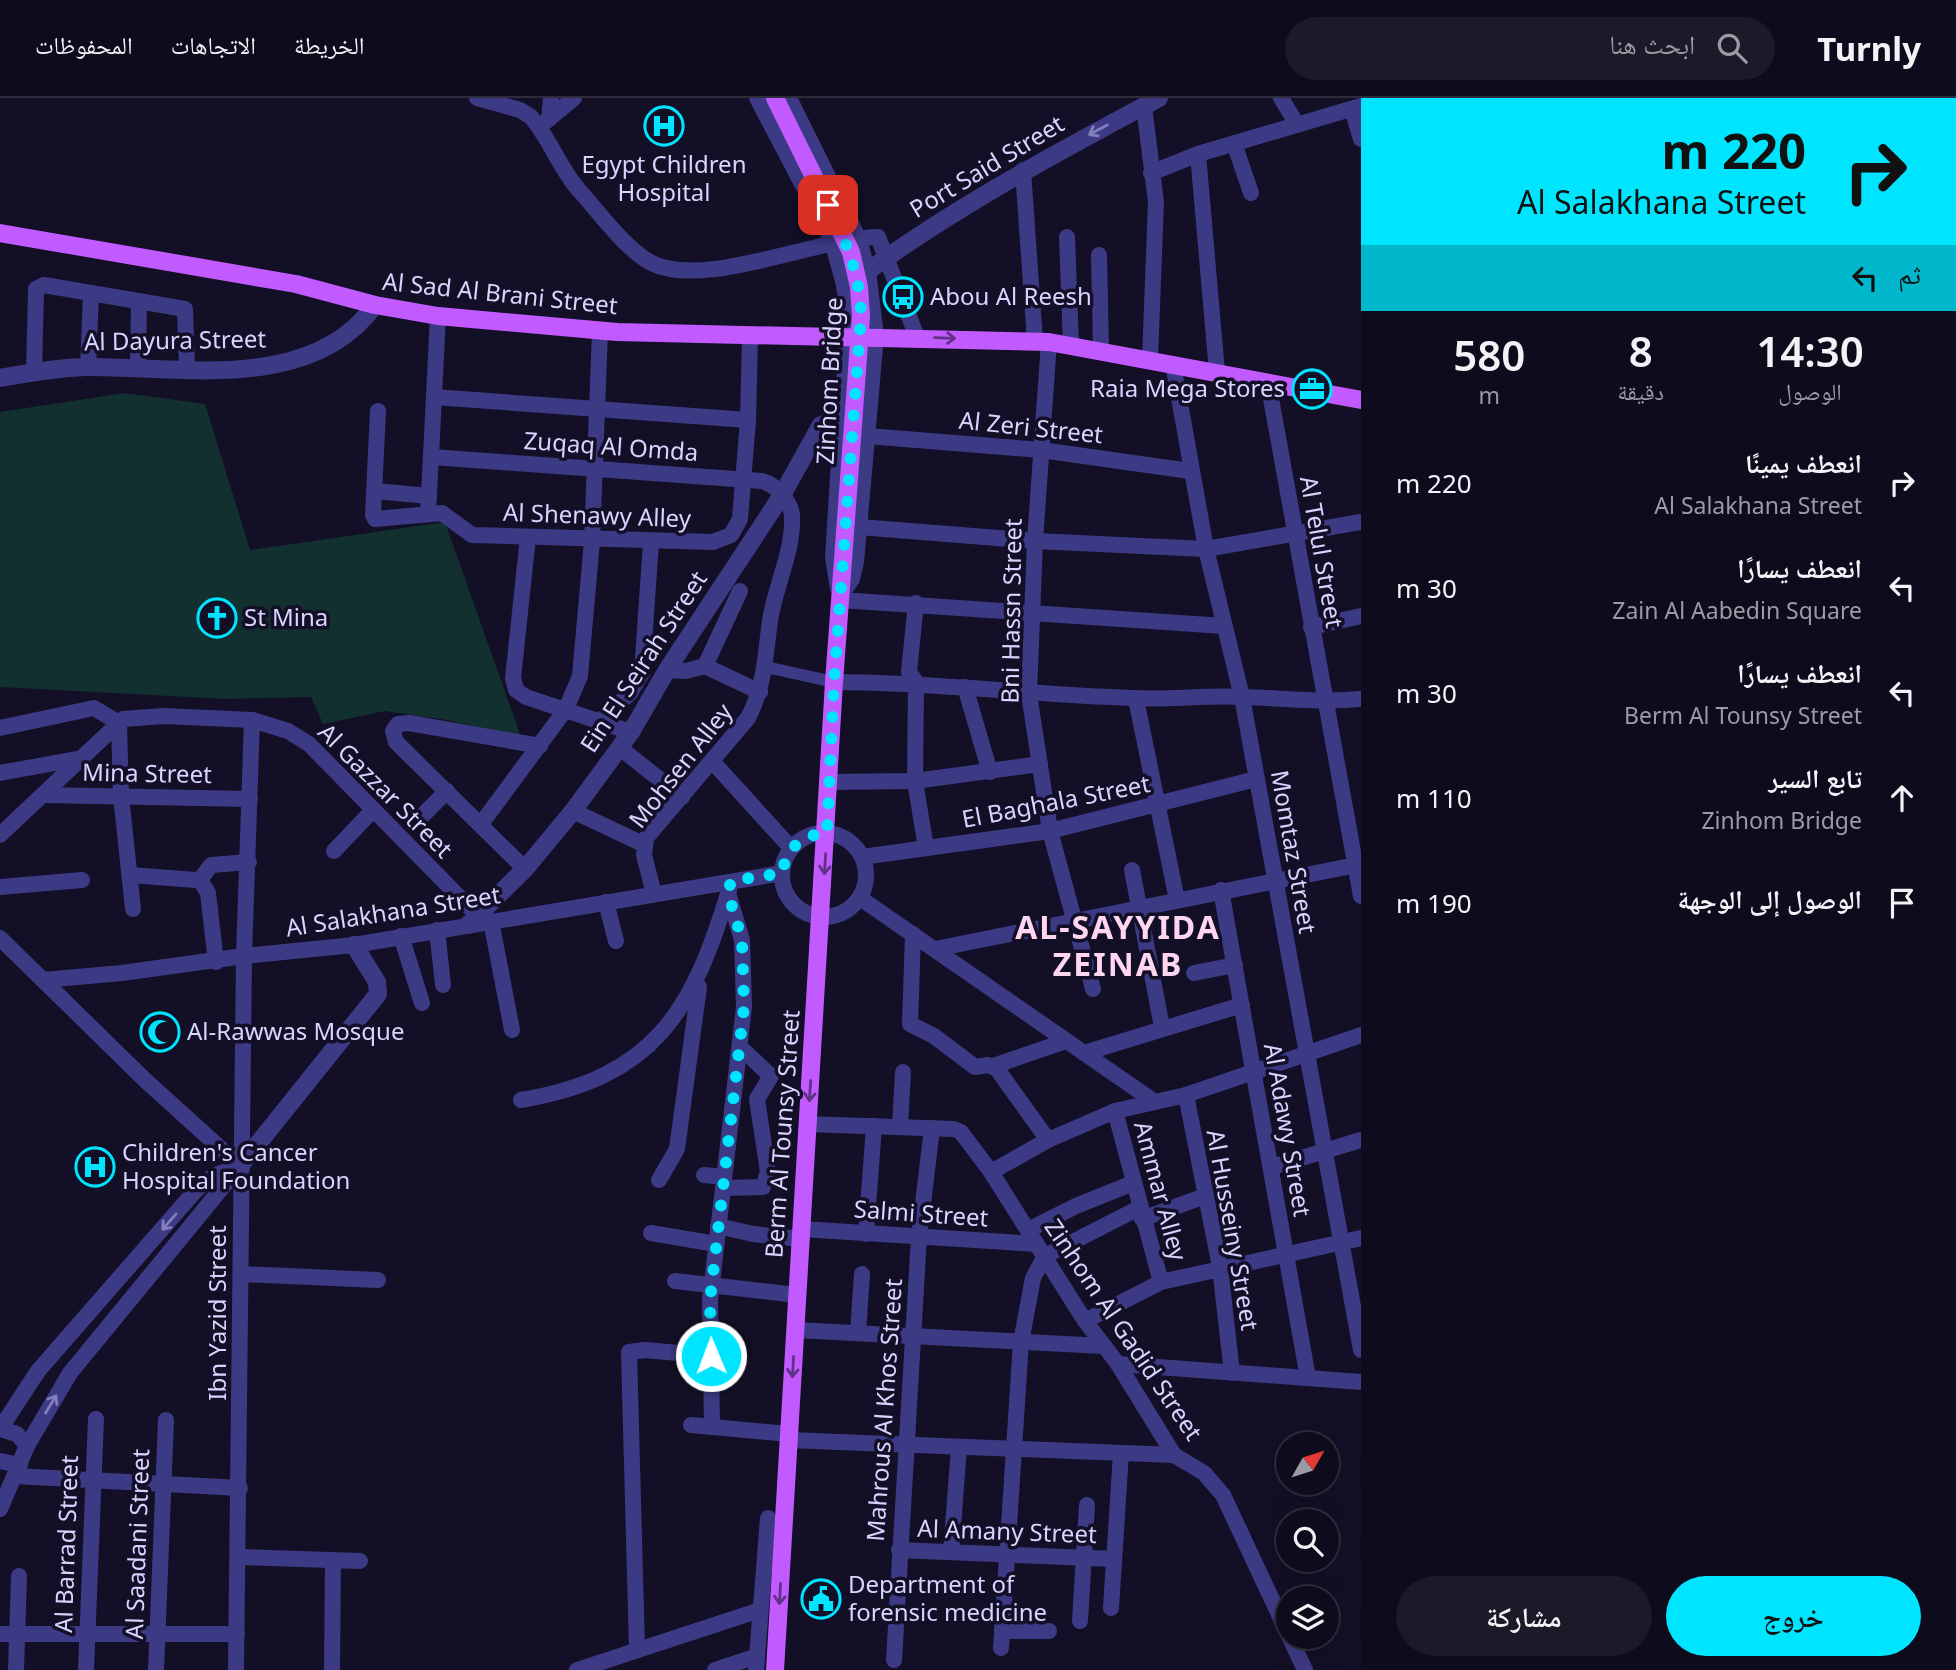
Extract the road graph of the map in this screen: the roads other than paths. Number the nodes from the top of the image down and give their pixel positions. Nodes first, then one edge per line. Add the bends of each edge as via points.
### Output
1 (477, 98) edge
2 (551, 98) edge
3 (574, 98) edge
4 (757, 98) edge
5 (775, 98) edge
6 (789, 98) edge
7 (1286, 100) edge
8 (1151, 102) edge
9 (1357, 108) edge
10 (544, 123) junction
11 (1296, 123) junction
12 (1361, 139) edge
13 (1234, 143) junction
14 (1198, 154) junction
15 (1023, 170) junction
16 (1151, 173) junction
17 (1251, 193) dead end
18 (0, 233) edge
19 (858, 237) junction
20 (1067, 237) dead end
21 (832, 242) junction
22 (1099, 255) dead end
23 (886, 257) junction
24 (868, 271) junction
25 (845, 288) junction
26 (91, 293) junction
27 (139, 301) junction
28 (375, 305) junction
29 (438, 316) junction
30 (600, 331) junction
31 (847, 335) junction
32 (876, 335) junction
33 (750, 336) junction
34 (917, 337) junction
35 (1042, 341) junction
36 (1071, 345) junction
37 (1101, 349) junction
38 (1150, 359) junction
39 (1173, 363) junction
40 (88, 368) junction
41 (138, 368) junction
42 (187, 369) junction
43 (34, 372) junction
44 (1217, 372) junction
45 (0, 377) edge
46 (1268, 382) junction
47 (434, 397) junction
48 (1361, 400) edge
49 (595, 408) junction
50 (378, 411) dead end
51 (843, 418) junction
52 (748, 420) junction
53 (867, 436) junction
54 (1041, 450) junction
55 (432, 457) junction
56 (594, 469) junction
57 (1190, 471) junction
58 (744, 480) junction
59 (375, 491) junction
60 (782, 495) junction
61 (429, 496) junction
62 (428, 514) junction
63 (1359, 522) edge
64 (859, 527) junction
65 (1294, 533) junction
66 (527, 537) junction
67 (1361, 540) edge
68 (592, 541) junction
69 (1035, 541) junction
70 (651, 542) junction
71 (1206, 549) junction
72 (740, 591) dead end
73 (840, 598) junction
74 (916, 603) junction
75 (1032, 614) junction
76 (1361, 616) edge
77 (1224, 626) junction
78 (1311, 627) junction
79 (705, 666) junction
80 (766, 667) junction
81 (667, 670) junction
82 (834, 682) junction
83 (916, 682) junction
84 (965, 687) junction
85 (760, 692) junction
86 (1029, 694) junction
87 (1242, 697) junction
88 (1136, 699) junction
89 (1361, 699) edge
90 (1327, 702) junction
91 (566, 709) junction
92 (252, 720) junction
93 (601, 720) junction
94 (119, 723) junction
95 (0, 727) edge
96 (288, 731) joint
97 (631, 732) junction
98 (540, 746) junction
99 (620, 748) junction
100 (82, 758) junction
101 (712, 761) junction
102 (1040, 764) junction
103 (990, 772) junction
104 (0, 773) edge
105 (1256, 779) junction
106 (915, 781) junction
107 (828, 782) junction
108 (447, 791) junction
109 (43, 795) junction
110 (121, 796) junction
111 (682, 797) junction
112 (250, 799) junction
113 (1156, 807) junction
114 (372, 811) junction
115 (573, 811) junction
116 (416, 822) dead end
117 (481, 824) junction
118 (1050, 831) junction
119 (827, 833) junction
120 (0, 835) edge
121 (645, 845) junction
122 (791, 848) junction
123 (926, 848) junction
124 (334, 851) dead end
125 (863, 857) junction
126 (249, 862) junction
127 (1358, 864) edge
128 (525, 869) junction
129 (1132, 870) dead end
130 (782, 873) junction
131 (130, 875) junction
132 (82, 880) dead end
133 (200, 880) junction
134 (1275, 880) junction
135 (0, 887) edge
136 (730, 887) junction
137 (1221, 890) junction
138 (653, 894) junction
139 (1361, 896) edge
140 (860, 898) junction
141 (1177, 900) junction
142 (607, 902) junction
143 (1140, 907) junction
144 (133, 909) dead end
145 (822, 917) junction
146 (479, 920) junction
147 (1072, 920) junction
148 (437, 930) junction
149 (913, 934) junction
150 (401, 936) junction
151 (0, 938) edge
152 (616, 941) dead end
153 (354, 945) junction
154 (935, 949) junction
155 (244, 957) junction
156 (216, 962) junction
157 (1235, 965) junction
158 (701, 968) junction
159 (1194, 973) dead end
160 (43, 980) junction
161 (443, 985) dead end
162 (1093, 989) dead end
163 (422, 1003) dead end
164 (1242, 1005) junction
165 (1162, 1027) junction
166 (512, 1030) dead end
167 (1361, 1035) edge
168 (1066, 1041) junction
169 (740, 1047) junction
170 (1084, 1053) junction
171 (1306, 1053) junction
172 (993, 1066) junction
173 (903, 1072) dead end
174 (1252, 1072) junction
175 (1186, 1095) junction
176 (521, 1100) dead end
177 (1152, 1100) junction
178 (1115, 1111) junction
179 (807, 1124) junction
180 (874, 1126) junction
181 (900, 1126) junction
182 (932, 1128) junction
183 (1048, 1140) junction
184 (1361, 1140) edge
185 (1323, 1152) junction
186 (240, 1166) junction
187 (1272, 1167) junction
188 (992, 1172) junction
189 (704, 1175) dead end
190 (659, 1180) dead end
191 (724, 1182) junction
192 (1133, 1183) junction
193 (1205, 1196) junction
194 (1141, 1213) junction
195 (718, 1226) junction
196 (651, 1233) dead end
197 (802, 1234) junction
198 (866, 1234) junction
199 (919, 1237) junction
200 (1361, 1238) edge
201 (1344, 1242) junction
202 (1037, 1243) junction
203 (716, 1244) junction
204 (1286, 1254) junction
205 (1220, 1267) junction
206 (241, 1274) junction
207 (862, 1274) dead end
208 (378, 1280) dead end
209 (675, 1282) dead end
210 (1161, 1282) junction
211 (712, 1286) junction
212 (797, 1295) junction
213 (1085, 1321) junction
214 (795, 1330) junction
215 (858, 1332) junction
216 (913, 1335) junction
217 (1021, 1342) junction
218 (1104, 1346) junction
219 (1361, 1350) edge
220 (711, 1356) junction
221 (1118, 1364) junction
222 (1232, 1373) junction
223 (1308, 1378) junction
224 (1361, 1382) edge
225 (96, 1419) dead end
226 (166, 1420) dead end
227 (691, 1425) dead end
228 (712, 1427) junction
229 (0, 1429) edge
230 (788, 1437) junction
231 (906, 1445) junction
232 (27, 1446) junction
233 (959, 1448) junction
234 (1014, 1449) junction
235 (1121, 1453) junction
236 (1174, 1455) junction
237 (0, 1461) edge
238 (17, 1471) junction
239 (92, 1481) junction
240 (163, 1484) junction
241 (240, 1488) junction
242 (1087, 1505) dead end
243 (0, 1509) edge
244 (768, 1518) dead end
245 (899, 1550) junction
246 (951, 1552) junction
247 (1007, 1555) junction
248 (1082, 1557) junction
249 (239, 1558) junction
250 (1114, 1559) junction
251 (333, 1560) junction
252 (360, 1561) dead end
253 (19, 1576) dead end
254 (1111, 1608) dead end
255 (760, 1610) junction
256 (1080, 1621) dead end
257 (1049, 1632) dead end
258 (237, 1633) junction
259 (0, 1634) edge
260 (17, 1634) junction
261 (86, 1634) junction
262 (157, 1634) junction
263 (637, 1650) junction
264 (894, 1660) dead end
265 (756, 1663) edge
266 (16, 1670) edge
267 (86, 1670) edge
268 (156, 1670) edge
269 (236, 1670) edge
270 (332, 1670) edge
271 (577, 1670) edge
272 (715, 1670) edge
273 (775, 1670) edge
274 (1305, 1670) edge

1 - 10 street via 520,110
2 - 10 street
3 - 10 street
4 - 21 street, Berm Al Tounsy Street
5 - 73 main road, Zinhom Bridge via 851,252 861,303
6 - 19 street, Berm Al Tounsy Street
7 - 11 street
8 -> 15 street, Port Said Street
8 - 16 street
9 - 11 street
9 - 12 street
10 - 21 street via 576,187 657,266 716,270
11 - 13 street
13 - 14 street
13 - 17 street
14 - 16 street
14 - 44 street
15 - 23 street, Port Said Street
15 - 35 street, Bni Hassn Street
16 - 38 street via 1156,222
18 - 28 main road, Al Sad Al Brani Street via 296,285
19 - 21 street
19 - 23 street via 878,237
19 - 24 street, Berm Al Tounsy Street
20 - 36 street
21 - 25 street, Berm Al Tounsy Street
22 - 37 street
23 - 24 street, Port Said Street
23 - 34 street
24 - 25 street, Port Said Street
24 - 32 street, Berm Al Tounsy Street
25 - 31 street, Berm Al Tounsy Street
26 - 27 street
26 - 40 street
26 - 43 street via 44,285 36,289
27 - 41 street
27 - 42 street via 187,312
28 - 29 main road, Al Sad Al Brani Street
28 - 42 street, Al Dayura Street via 339,338 286,362 242,369
29 - 30 main road, Al Sad Al Brani Street
29 - 47 street
30 - 33 main road, Al Sad Al Brani Street
30 - 49 street
31 - 32 main road, Al Sad Al Brani Street
31 - 33 main road, Al Sad Al Brani Street
31 - 51 street, Berm Al Tounsy Street
32 - 34 main road, Al Sad Al Brani Street
32 - 53 street, Berm Al Tounsy Street
33 - 52 street, Al Shenawy Alley
34 -> 35 main road, Al Sad Al Brani Street
35 - 36 main road, Al Sad Al Brani Street
35 - 54 street, Bni Hassn Street
36 - 37 main road, Al Sad Al Brani Street
37 - 38 main road, Al Sad Al Brani Street
38 - 39 main road, Al Sad Al Brani Street
39 - 44 main road, Al Sad Al Brani Street
39 - 57 street, Momtaz Street
40 - 41 street, Al Dayura Street
40 - 43 street, Al Dayura Street
41 - 42 street, Al Dayura Street
43 - 45 street, Al Dayura Street
44 - 46 main road, Al Sad Al Brani Street
46 - 48 main road, Al Sad Al Brani Street
46 - 65 street, Al Telul Street
47 - 49 street
47 - 55 street
49 - 52 street
49 - 56 street
50 - 59 street, Al Shenawy Alley
51 - 60 street, Ein El Seirah Street via 821,425
51 - 73 street, Berm Al Tounsy Street via 832,558
52 - 58 street, Al Shenawy Alley
53 - 54 street, Al Zeri Street
53 - 64 street, Berm Al Tounsy Street
54 - 57 street, Al Zeri Street
54 - 69 street, Bni Hassn Street
55 - 56 street, Zuqaq Al Omda
55 - 61 street
56 - 58 street, Zuqaq Al Omda
56 - 68 street
57 - 71 street, Momtaz Street
58 - 60 street, Zuqaq Al Omda via 766,482
58 - 70 street, Al Shenawy Alley via 740,519 724,540
59 - 61 street
59 - 62 street, Al Shenawy Alley via 375,519
60 - 80 street, Mohsen Alley via 792,514 771,615
60 - 81 street, Ein El Seirah Street
61 - 62 street
62 - 66 street, Al Shenawy Alley via 447,514 472,535
63 - 65 street
63 - 67 street
64 - 69 street
64 - 73 street, Berm Al Tounsy Street via 854,572
65 - 71 street
65 - 78 street, Al Telul Street
66 - 68 street, Al Shenawy Alley
66 - 91 street via 514,684 526,697
68 - 70 street, Al Shenawy Alley
68 - 91 street via 583,661
69 - 71 street
69 - 75 street, Bni Hassn Street
70 - 93 street via 642,673 630,693
71 - 77 street, Momtaz Street
72 - 79 street
73 - 74 street
73 - 82 main road, Berm Al Tounsy Street
74 - 75 street
74 - 83 street via 909,672
75 - 77 street
75 - 86 street, Bni Hassn Street
76 - 78 street
77 - 87 street, Momtaz Street
78 - 90 street, Al Telul Street
79 - 81 street
79 - 85 street
80 - 82 street
80 - 85 street, Mohsen Alley
81 - 97 street, Ein El Seirah Street
82 - 83 street
82 - 107 main road, Berm Al Tounsy Street
83 - 84 street
83 - 106 street
84 - 86 street
84 - 103 street
85 - 101 street, Mohsen Alley via 748,718
86 - 88 street
86 - 102 street, Bni Hassn Street
87 - 88 street
87 - 90 street
87 - 105 street, Momtaz Street
88 - 113 street
89 - 90 street
90 - 127 street, Al Telul Street
91 - 93 street
91 - 98 street
92 - 94 street, Mina Street via 164,716
92 - 96 street, Mina Street
92 - 112 street
93 - 97 street
94 - 95 street via 94,708
94 - 100 street
94 - 110 street
96 - 114 street, Al Gazzar Street via 309,744
97 - 99 street, Ein El Seirah Street
98 - 108 street via 415,723 398,724 393,731 396,742
98 - 117 street
99 - 111 street
99 - 115 street, Ein El Seirah Street
100 - 104 street
100 - 109 street
101 - 111 street, Mohsen Alley
101 - 122 street
102 - 103 street
102 - 118 street, Bni Hassn Street
103 - 106 street
105 - 113 street, El Baghala Street
105 - 134 street, Momtaz Street
106 - 107 street
106 - 123 street
107 - 119 main road, Berm Al Tounsy Street
108 - 116 street
108 - 117 street
109 - 110 street, Mina Street
109 - 120 street
110 - 112 street, Mina Street
110 - 131 street
111 - 121 street, Mohsen Alley
112 - 126 street
113 - 118 street, El Baghala Street
113 - 141 street
114 - 124 street
114 - 146 street, Al Gazzar Street
115 - 121 street
115 - 128 street, Ein El Seirah Street
117 - 128 street
118 - 123 street, El Baghala Street
118 - 147 street, Bni Hassn Street
119 - 122 street via 814,834
119 - 125 street via 848,840
119 -> 145 main road, Berm Al Tounsy Street
121 - 138 street, Mohsen Alley
122 - 130 street
123 - 125 street, El Baghala Street
125 - 140 street via 866,877
126 - 133 street via 211,865
126 - 155 street
127 - 134 street
127 - 139 street, Al Telul Street
128 - 146 street, Ein El Seirah Street
129 - 143 street
130 - 136 street, Al Salakhana Street
130 - 145 street via 789,898 798,908
131 - 133 street
131 - 144 street
132 - 135 street
133 - 156 street via 208,893
134 - 137 street
134 - 171 street, Momtaz Street
136 - 138 street, Al Salakhana Street
136 - 158 street
136 - 169 street via 743,949
137 - 141 street
137 - 157 street, Al Adawy Street
138 - 142 street, Al Salakhana Street
140 - 145 street via 844,912
140 - 149 street
141 - 143 street
142 - 146 street, Al Salakhana Street
142 - 152 street
143 - 147 street
143 - 165 street
145 -> 179 main road, Berm Al Tounsy Street
146 - 148 street, Al Salakhana Street
146 - 166 street
147 - 154 street
147 - 162 street, Bni Hassn Street
148 - 150 street, Al Salakhana Street
148 - 161 street
149 - 154 street
149 - 172 street via 911,1024 975,1067
150 - 153 street, Al Salakhana Street
150 - 163 street
151 - 160 street
153 - 155 street, Al Salakhana Street
153 - 186 street via 377,982 378,994
154 - 168 street
155 - 156 street, Al Salakhana Street
155 - 186 street, Ibn Yazid Street
156 - 160 street, Al Salakhana Street
157 - 159 street
157 - 164 street, Al Adawy Street
158 - 176 street via 671,1022 617,1069 565,1093
158 - 190 street via 677,1149
160 - 186 street
164 - 165 street
164 - 174 street, Al Adawy Street
165 - 170 street
167 - 171 street
168 - 170 street
168 - 172 street
169 - 191 street
169 - 191 street via 771,1076 757,1099 768,1172 763,1187
170 - 177 street
171 - 174 street
171 - 185 street, Momtaz Street
172 - 183 street
173 - 181 street
174 - 175 street
174 - 187 street, Al Adawy Street
175 - 177 street
175 - 193 street, Al Husseiny Street
177 - 178 street
178 - 183 street
178 - 192 street, Ammar Alley
179 - 180 street
179 - 197 main road, Berm Al Tounsy Street
180 - 181 street
180 - 198 street
181 - 182 street
182 - 188 street, Zinhom Al Gadid Street via 961,1132
182 - 199 street, Mahrous Al Khos Street
183 - 188 street
184 - 185 street
185 - 187 street
185 - 201 street, Momtaz Street
186 - 206 street, Ibn Yazid Street
186 -> 229 street via 213,1176 196,1190 38,1371
232 -> 186 street via 70,1373
187 - 204 street, Al Adawy Street
188 - 202 street, Zinhom Al Gadid Street
189 - 191 street
191 - 195 street
192 - 194 street, Ammar Alley
192 - 202 street via 1076,1206
193 - 194 street
193 - 205 street, Al Husseiny Street
194 - 202 street
194 - 210 street, Ammar Alley
195 - 197 street, Salmi Street via 753,1234
195 - 203 street
196 - 203 street
197 - 198 street, Salmi Street
197 - 212 main road, Berm Al Tounsy Street
198 - 199 street, Salmi Street
199 - 202 street, Salmi Street
199 - 216 street, Mahrous Al Khos Street
200 - 201 street
201 - 204 street
201 - 219 street, Momtaz Street
202 - 213 street, Zinhom Al Gadid Street
202 - 217 street
203 - 211 street
204 - 205 street
204 - 223 street, Al Adawy Street
205 - 210 street
205 - 222 street, Al Husseiny Street
206 - 208 street
206 - 241 street, Ibn Yazid Street
207 - 215 street
209 - 211 street
210 - 213 street
211 - 212 street
211 - 220 street
212 - 214 main road, Berm Al Tounsy Street
213 - 218 street, Zinhom Al Gadid Street
214 - 215 street
214 -> 230 main road, Berm Al Tounsy Street
215 - 216 street
216 - 217 street
216 - 231 street, Mahrous Al Khos Street
217 - 218 street
217 - 234 street
218 - 221 street, Zinhom Al Gadid Street
220 - 228 street
220 - 263 street via 645,1350 629,1352 623,1359
221 - 222 street
221 - 236 street, Zinhom Al Gadid Street
222 - 223 street
223 - 224 street
225 - 239 street, Al Barrad Street
226 - 240 street, Al Saadani Street
227 - 228 street
228 - 230 street
229 - 232 street via 17,1434
230 - 231 street
230 -> 273 main road, Berm Al Tounsy Street
231 - 233 street
231 - 245 street, Mahrous Al Khos Street
232 - 238 street
233 - 234 street
233 - 246 street
234 - 235 street
234 - 247 street
235 - 236 street
235 - 250 street
236 - 274 street, Zinhom Al Gadid Street via 1204,1473 1223,1495
237 - 238 street
238 - 239 street
238 - 243 street
239 - 240 street
239 - 261 street, Al Barrad Street
240 - 241 street
240 - 262 street, Al Saadani Street
241 - 249 street, Ibn Yazid Street
242 - 248 street
244 - 255 street
245 - 246 street, Al Amany Street
245 - 264 street, Mahrous Al Khos Street
246 - 247 street, Al Amany Street
247 - 248 street, Al Amany Street
247 - 257 street via 1001,1639
248 - 250 street, Al Amany Street
248 - 256 street
249 - 251 street
249 - 258 street, Ibn Yazid Street
250 - 254 street
251 - 252 street
251 - 270 street
253 - 260 street
255 - 263 street
255 - 265 street
258 - 262 street
258 - 269 street, Ibn Yazid Street
259 - 260 street
260 - 261 street
260 - 266 street
261 - 262 street
261 - 267 street, Al Barrad Street
262 - 268 street, Al Saadani Street
263 - 271 street
265 - 272 street

